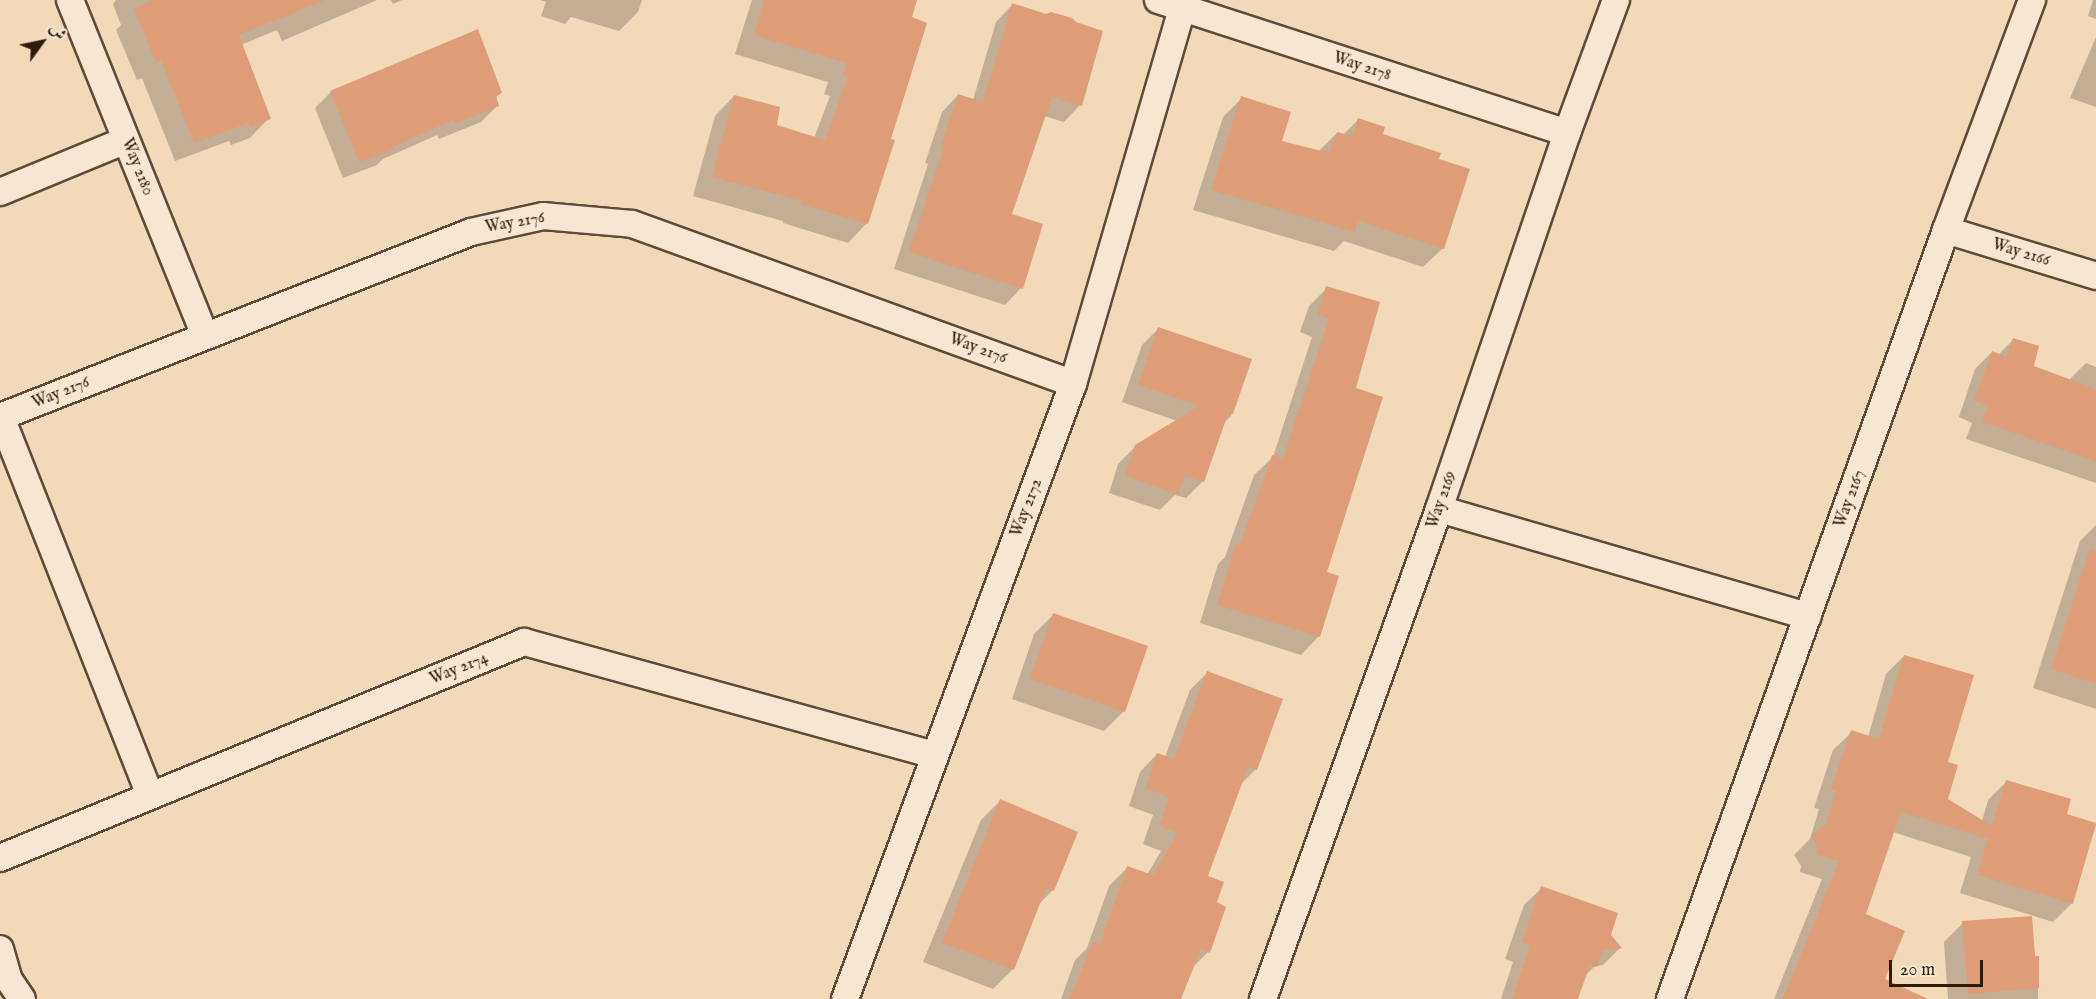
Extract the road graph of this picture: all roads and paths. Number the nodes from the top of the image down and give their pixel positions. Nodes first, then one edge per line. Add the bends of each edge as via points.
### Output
1 (70, 0) edge
2 (1158, 0) edge
3 (1616, 0) edge
4 (2032, 0) edge
5 (1182, 9) junction
6 (1567, 133) junction
7 (126, 140) junction
8 (0, 192) edge
9 (1946, 230) junction
10 (2096, 276) edge
11 (205, 335) junction
12 (1073, 384) junction
13 (0, 417) edge
14 (1439, 509) junction
15 (1808, 616) junction
16 (934, 755) junction
17 (150, 796) junction
18 (0, 858) edge
19 (0, 949) edge
20 (22, 999) edge
21 (845, 999) edge
22 (1263, 999) edge
23 (1670, 999) edge

1 - 7 street, Way 2180
2 - 5 street, Way 2178
3 - 6 street, Way 2169
4 - 9 street, Way 2167
5 - 6 street, Way 2178
5 - 12 street, Way 2172
6 - 14 street, Way 2169
7 - 8 street
7 - 11 street, Way 2180
9 - 10 street, Way 2166
9 - 15 street, Way 2167
11 - 12 street, Way 2176 via 471,232 543,216 632,224
11 - 13 street, Way 2176
12 - 16 street, Way 2172
13 - 17 street
14 - 15 street
14 - 22 street, Way 2169
15 - 23 street, Way 2167
16 - 17 street, Way 2174 via 524,642
16 - 21 street, Way 2172
17 - 18 street, Way 2174
19 - 20 street via 9,980

